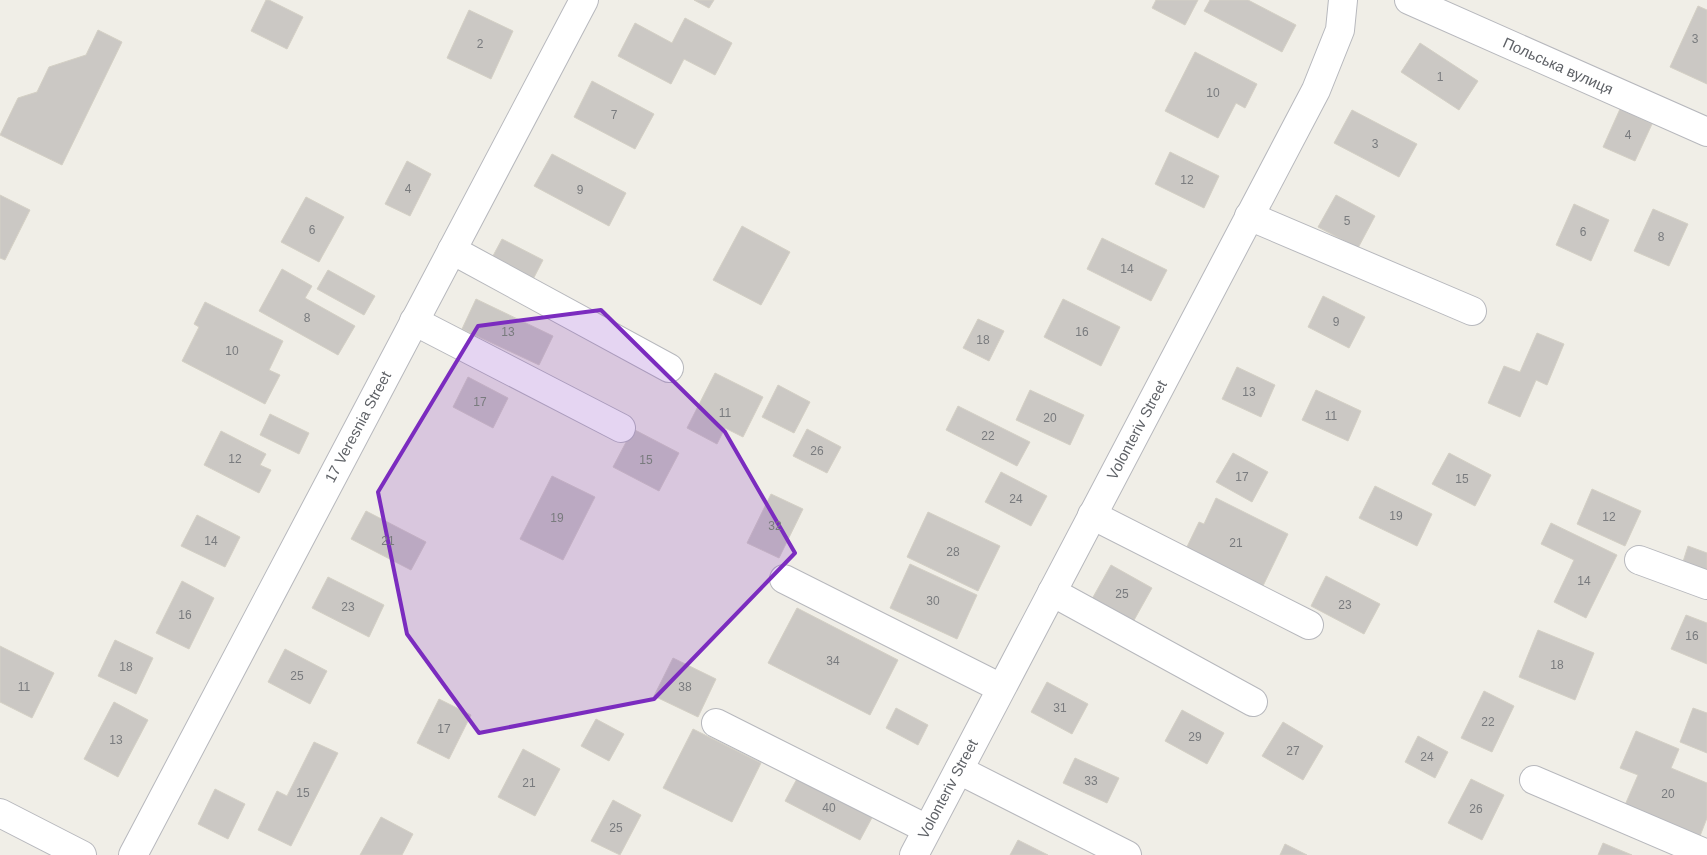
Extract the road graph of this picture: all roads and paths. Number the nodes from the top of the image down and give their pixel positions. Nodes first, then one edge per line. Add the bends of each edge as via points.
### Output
1 (584, 0) edge
2 (1343, 0) edge
3 (1409, 0) edge
4 (1707, 132) edge
5 (1249, 216) junction
6 (452, 250) junction
7 (1472, 311) dead end
8 (414, 321) junction
9 (669, 368) dead end
10 (621, 428) dead end
11 (1092, 515) junction
12 (1639, 560) dead end
13 (784, 579) dead end
14 (1707, 586) edge
15 (1052, 592) junction
16 (1309, 625) dead end
17 (1002, 688) junction
18 (1253, 702) dead end
19 (716, 723) dead end
20 (958, 770) junction
21 (1534, 780) dead end
22 (0, 813) edge
23 (927, 829) junction
24 (1707, 854) edge
25 (82, 855) edge
26 (133, 855) edge
27 (914, 855) edge
28 (1127, 855) edge

1 - 6 street, 17 Veresnia Street
2 - 5 street, Volonteriv Street via 1340,30 1316,90
3 - 4 street, Польська вулиця
5 - 7 street
5 - 11 street, Volonteriv Street
6 - 8 street, 17 Veresnia Street
6 - 9 street
8 - 10 street
8 - 26 street, 17 Veresnia Street
11 - 15 street, Volonteriv Street
11 - 16 street
12 - 14 street
13 - 17 street
15 - 17 street, Volonteriv Street
15 - 18 street
17 - 20 street, Volonteriv Street
19 - 23 street
20 - 23 street, Volonteriv Street
20 - 28 street
21 - 24 street
22 - 25 street
23 - 27 street, Volonteriv Street

